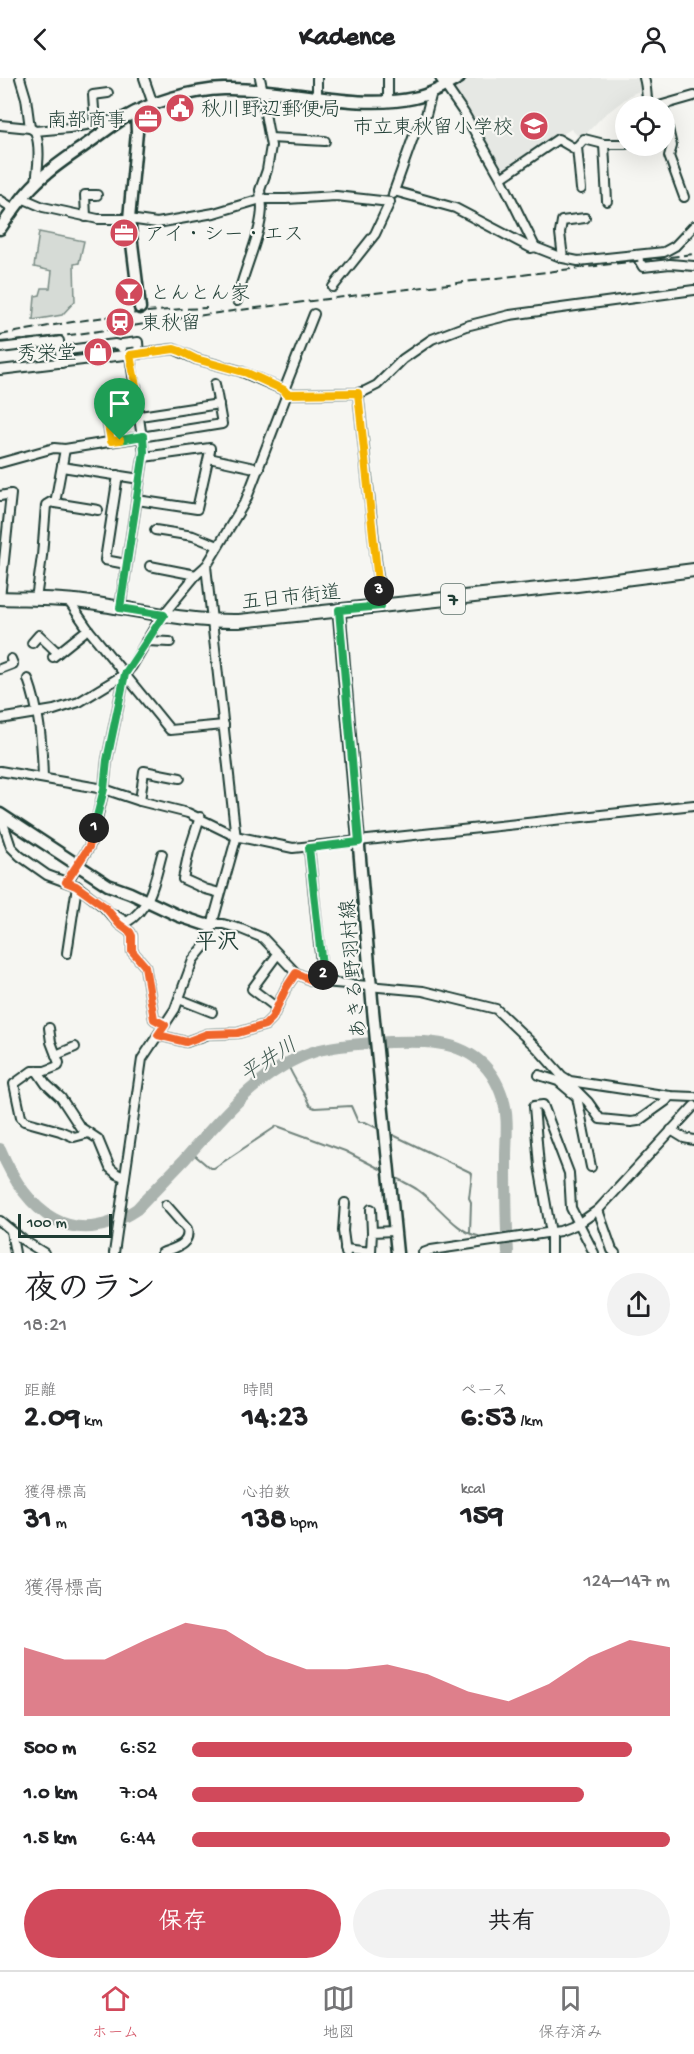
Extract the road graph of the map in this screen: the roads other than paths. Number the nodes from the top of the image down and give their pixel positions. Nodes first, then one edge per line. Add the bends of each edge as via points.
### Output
1 (20, 78) edge
2 (144, 78) edge
3 (260, 78) edge
4 (317, 78) edge
5 (388, 78) edge
6 (459, 78) edge
7 (644, 78) edge
8 (443, 82) edge
9 (263, 91) junction
10 (432, 92) junction
11 (108, 93) dead end
12 (646, 96) edge
13 (694, 96) edge
14 (316, 97) junction
15 (388, 101) junction
16 (675, 103) edge
17 (153, 105) junction
18 (136, 112) junction
19 (123, 119) junction
20 (95, 123) junction
21 (0, 125) edge
22 (32, 129) junction
23 (270, 138) junction
24 (325, 141) dead end
25 (604, 144) junction
26 (615, 144) edge
27 (577, 147) junction
28 (669, 156) edge
29 (501, 178) junction
30 (36, 183) junction
31 (581, 189) dead end
32 (394, 191) junction
33 (97, 195) dead end
34 (684, 197) dead end
35 (22, 198) junction
36 (261, 199) junction
37 (0, 200) edge
38 (607, 201) dead end
39 (390, 202) junction
40 (14, 209) junction
41 (87, 217) junction
42 (585, 218) dead end
43 (129, 219) junction
44 (694, 226) edge
45 (0, 230) edge
46 (535, 247) junction
47 (636, 255) junction
48 (563, 258) junction
49 (694, 266) edge
50 (333, 287) dead end
51 (694, 290) edge
52 (237, 301) dead end
53 (140, 308) dead end
54 (314, 314) dead end
55 (122, 346) junction
56 (0, 348) edge
57 (60, 351) junction
58 (131, 355) junction
59 (61, 363) junction
60 (0, 370) edge
61 (215, 384) dead end
62 (136, 386) junction
63 (286, 392) junction
64 (358, 393) junction
65 (219, 404) junction
66 (140, 416) junction
67 (107, 421) junction
68 (143, 436) junction
69 (111, 441) junction
70 (65, 449) junction
71 (144, 457) junction
72 (209, 458) junction
73 (0, 463) edge
74 (62, 466) junction
75 (259, 469) junction
76 (118, 475) junction
77 (140, 479) junction
78 (0, 496) edge
79 (137, 500) junction
80 (55, 503) junction
81 (98, 510) dead end
82 (155, 530) dead end
83 (218, 546) junction
84 (126, 564) junction
85 (150, 566) dead end
86 (206, 566) junction
87 (694, 570) edge
88 (196, 575) junction
89 (0, 598) edge
90 (36, 599) junction
91 (68, 600) junction
92 (381, 606) junction
93 (120, 608) junction
94 (339, 610) junction
95 (164, 615) junction
96 (212, 621) junction
97 (88, 629) junction
98 (146, 641) junction
99 (170, 642) dead end
100 (32, 643) dead end
101 (11, 659) dead end
102 (0, 669) edge
103 (125, 674) junction
104 (28, 679) dead end
105 (37, 712) junction
106 (0, 719) edge
107 (224, 725) junction
108 (0, 771) edge
109 (44, 778) junction
110 (180, 778) dead end
111 (104, 789) junction
112 (140, 801) junction
113 (694, 805) edge
114 (0, 814) edge
115 (200, 817) junction
116 (235, 836) junction
117 (359, 842) junction
118 (309, 848) junction
119 (162, 854) dead end
120 (78, 864) junction
121 (66, 882) junction
122 (76, 886) junction
123 (220, 893) junction
124 (147, 901) junction
125 (105, 907) junction
126 (211, 924) junction
127 (67, 953) dead end
128 (277, 954) junction
129 (296, 973) junction
130 (323, 982) junction
131 (371, 986) junction
132 (178, 999) junction
133 (277, 1008) junction
134 (212, 1012) dead end
135 (165, 1025) junction
136 (49, 1028) dead end
137 (158, 1035) junction
138 (75, 1047) dead end
139 (56, 1055) junction
140 (37, 1071) junction
141 (539, 1075) dead end
142 (565, 1080) junction
143 (573, 1091) junction
144 (670, 1096) junction
145 (694, 1097) edge
146 (694, 1106) edge
147 (671, 1130) junction
148 (89, 1133) junction
149 (694, 1140) edge
150 (591, 1167) dead end
151 (124, 1179) junction
152 (345, 1203) dead end
153 (166, 1205) dead end
154 (371, 1209) dead end
155 (598, 1210) junction
156 (0, 1221) edge
157 (579, 1224) junction
158 (11, 1230) junction
159 (394, 1230) junction
160 (372, 1232) junction
161 (551, 1233) junction
162 (346, 1251) edge
163 (15, 1253) edge
164 (44, 1253) edge
165 (114, 1253) edge
166 (162, 1253) edge
167 (397, 1253) edge
168 (423, 1253) edge
169 (550, 1253) edge
170 (593, 1253) edge
171 (615, 1253) edge

1 - 22 street
2 - 17 street
3 - 9 street
4 - 14 street
5 - 15 street
6 - 8 main road
7 - 12 street
8 - 10 main road
8 - 29 street
9 - 14 main road
9 - 17 main road via 213,90
9 - 23 street
10 - 15 main road
10 - 32 street
11 - 20 street via 93,95
13 - 16 street
14 - 15 main road
17 - 18 main road
18 - 19 main road
18 - 43 main road
19 - 20 street
19 - 30 main road
20 - 22 street
21 - 22 street
22 - 30 street via 38,142
23 - 24 street
23 - 36 street
25 - 26 street
25 - 27 street via 584,139
25 - 38 street
27 - 29 street via 558,138
27 - 31 street
28 - 34 street
29 - 46 street
30 - 35 main road
32 - 39 street
32 - 46 street via 455,208
33 - 41 street via 85,195
35 - 40 main road
35 - 41 street
36 - 39 street via 336,196
36 - 43 street via 157,223
36 - 52 street via 260,226
37 - 40 street
39 - 50 street via 375,234
40 - 45 main road
41 - 43 street
42 - 48 street via 562,221
43 - 53 main road
44 - 47 street via 664,252
46 - 48 street
47 - 48 street via 578,261
47 - 49 street via 643,267
51 - 64 street via 510,315 466,326 432,339 377,385
54 - 63 street
55 - 57 street
55 - 58 street
55 - 58 street via 138,342
56 - 57 street via 59,342
57 - 59 street
58 - 59 street
58 - 62 street
58 - 63 street via 174,349 247,373
59 - 60 street
61 - 65 street
62 - 66 street
62 - 67 street via 103,396
63 - 64 street
63 - 75 street
64 - 92 street
65 - 66 street
65 - 68 street via 222,424
66 - 67 street
66 - 68 street
67 - 69 street
68 - 69 street
68 - 71 street
69 - 70 street
70 - 73 street via 54,448
70 - 74 street
71 - 72 street via 210,447
71 - 77 street
72 - 75 street
72 - 79 street via 197,509
74 - 76 street
74 - 80 street
75 - 83 street via 246,500
76 - 77 street
76 - 84 street via 105,560
77 - 79 street
78 - 89 street via 11,494
79 - 84 street
80 - 81 street
80 - 90 street via 46,505
82 - 83 street via 193,536
83 - 86 street
84 - 93 street
85 - 88 street
86 - 88 street
86 - 96 street
87 - 92 main road, 五日市街道 / 7
88 - 95 street
89 - 90 main road, 五日市街道 / 7
90 - 91 main road, 五日市街道 / 7
91 - 93 main road, 五日市街道 / 7
91 - 97 street
92 - 94 main road, 五日市街道 / 7
93 - 95 main road, 五日市街道 / 7
94 - 96 main road, 五日市街道 / 7
94 - 117 main road, あきる野羽村線
95 - 96 main road, 五日市街道 / 7
95 - 98 street
96 - 107 street
97 - 100 street via 56,655 39,635
97 - 103 street
98 - 99 street
98 - 103 street
101 - 102 street via 13,664
103 - 105 street via 79,702
103 - 107 street via 170,730
103 - 111 street
104 - 105 street
105 - 106 street
105 - 109 street
107 - 116 street
108 - 109 street
109 - 111 street
110 - 112 street via 144,771
111 - 112 street
111 - 120 street via 90,844
112 - 115 street
113 - 117 street
114 - 120 main road
114 - 121 street via 12,847 47,875
115 - 116 street
115 - 123 street via 183,879
116 - 118 street
116 - 123 street
117 - 118 street
117 - 131 main road, あきる野羽村線
118 - 130 street
119 - 124 street
120 - 121 street
120 - 124 main road via 108,885
121 - 122 street
122 - 125 street
122 - 127 street
123 - 126 street
124 - 125 street via 127,922
124 - 126 main road via 179,916
125 - 135 street via 130,932 132,951 145,966 154,1019
126 - 128 street via 223,924 263,938
126 - 132 street via 207,943 193,960
128 - 129 street
128 - 133 street via 252,989
129 - 130 street
129 - 133 street
130 - 131 street
131 - 142 street via 423,991 496,1009
131 - 159 main road, あきる野羽村線
132 - 134 street
132 - 135 street
133 - 137 street via 265,1025 238,1033 207,1034 186,1042
135 - 137 street
136 - 139 street
137 - 151 street via 142,1059
138 - 139 street
139 - 140 street via 58,1066
140 - 148 street via 80,1127
140 - 148 street via 14,1084 24,1121 74,1137
141 - 143 street
142 - 143 street
142 - 144 street
143 - 144 street via 588,1102 600,1119 631,1122 644,1118
143 - 150 street
144 - 145 street
146 - 147 street
147 - 149 street
147 - 155 street
148 - 151 street via 98,1139 110,1168
151 - 165 street
152 - 162 street
153 - 166 street via 187,1229 188,1239
154 - 160 street
155 - 157 street
155 - 171 street
156 - 158 street
157 - 161 street
157 - 161 street via 571,1208 569,1173 543,1105 534,1106 539,1166
157 - 170 street
158 - 163 street
158 - 164 street
159 - 160 street
159 - 167 main road, あきる野羽村線
160 - 162 street via 371,1252
161 - 168 street
161 - 169 street

